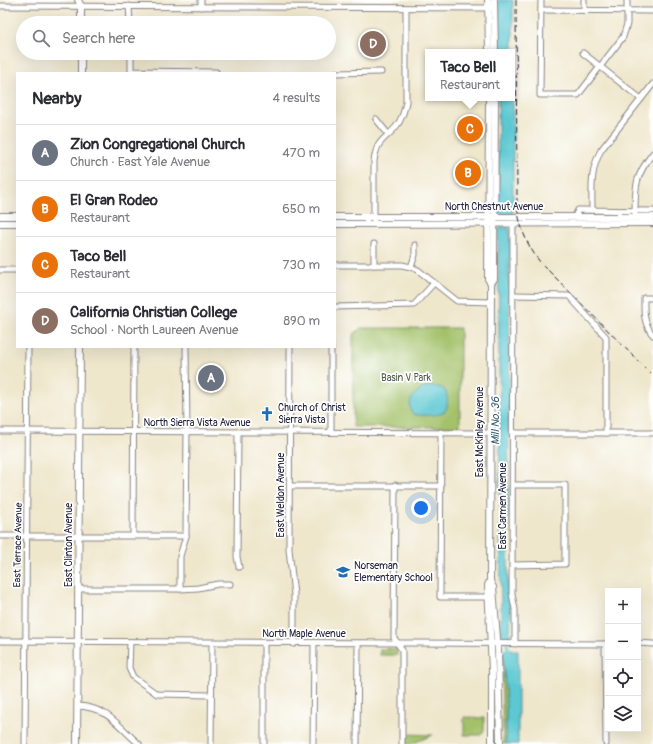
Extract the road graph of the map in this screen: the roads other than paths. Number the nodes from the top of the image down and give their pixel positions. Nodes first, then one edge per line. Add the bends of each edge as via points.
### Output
1 (85, 0) edge
2 (201, 0) edge
3 (488, 0) edge
4 (494, 0) edge
5 (541, 0) edge
6 (584, 0) edge
7 (627, 0) edge
8 (79, 3) edge
9 (0, 6) edge
10 (129, 6) junction
11 (201, 6) junction
12 (406, 8) junction
13 (491, 8) junction
14 (541, 10) junction
15 (584, 10) junction
16 (627, 11) junction
17 (653, 11) edge
18 (80, 16) edge
19 (130, 16) edge
20 (489, 49) edge
21 (495, 49) edge
22 (583, 53) dead end
23 (81, 60) edge
24 (131, 60) edge
25 (600, 67) junction
26 (81, 72) edge
27 (216, 72) edge
28 (381, 72) dead end
29 (336, 73) edge
30 (653, 84) edge
31 (641, 99) junction
32 (489, 101) edge
33 (495, 101) edge
34 (488, 113) junction
35 (376, 119) dead end
36 (388, 134) junction
37 (653, 153) edge
38 (651, 160) edge
39 (495, 172) junction
40 (592, 210) junction
41 (653, 211) edge
42 (0, 216) edge
43 (16, 216) edge
44 (574, 216) junction
45 (597, 216) junction
46 (653, 216) edge
47 (336, 217) edge
48 (374, 217) junction
49 (429, 217) junction
50 (635, 217) junction
51 (500, 221) junction
52 (0, 223) edge
53 (16, 223) edge
54 (577, 223) junction
55 (653, 223) edge
56 (336, 224) edge
57 (374, 224) junction
58 (389, 224) junction
59 (374, 244) dead end
60 (415, 245) dead end
61 (336, 265) edge
62 (374, 265) junction
63 (411, 267) junction
64 (0, 270) edge
65 (16, 270) edge
66 (434, 283) junction
67 (513, 295) junction
68 (653, 298) edge
69 (490, 302) junction
70 (336, 307) edge
71 (653, 335) edge
72 (28, 348) edge
73 (80, 348) edge
74 (134, 348) edge
75 (186, 348) edge
76 (290, 348) edge
77 (331, 348) edge
78 (0, 431) edge
79 (28, 431) junction
80 (80, 431) junction
81 (134, 431) junction
82 (187, 432) junction
83 (238, 432) junction
84 (290, 432) junction
85 (331, 432) junction
86 (441, 432) junction
87 (490, 433) junction
88 (512, 433) junction
89 (606, 433) junction
90 (653, 433) edge
91 (395, 485) junction
92 (513, 485) junction
93 (290, 486) junction
94 (441, 486) junction
95 (133, 535) junction
96 (0, 536) edge
97 (27, 536) junction
98 (79, 536) junction
99 (186, 536) junction
100 (512, 565) junction
101 (239, 568) dead end
102 (490, 581) junction
103 (230, 584) dead end
104 (79, 589) junction
105 (180, 589) junction
106 (488, 597) junction
107 (0, 641) edge
108 (26, 641) junction
109 (79, 642) junction
110 (130, 642) junction
111 (212, 643) junction
112 (314, 643) junction
113 (264, 644) junction
114 (294, 644) junction
115 (358, 644) junction
116 (398, 644) junction
117 (497, 644) junction
118 (515, 644) junction
119 (605, 644) edge
120 (641, 644) edge
121 (653, 644) edge
122 (607, 660) edge
123 (211, 695) junction
124 (78, 706) junction
125 (136, 743) edge
126 (25, 744) edge
127 (77, 744) edge
128 (212, 744) edge
129 (264, 744) edge
130 (313, 744) edge
131 (357, 744) edge
132 (402, 744) edge
133 (492, 744) edge
134 (500, 744) edge
135 (606, 744) edge

1 - 8 main road
2 - 11 street
3 - 13 main road
4 - 13 main road
5 - 14 street
6 - 15 street
7 - 16 street
8 - 9 street
8 - 10 street
8 - 18 main road
10 - 11 street
10 - 19 street
11 - 12 street
12 - 13 street
12 - 36 street via 406,102 403,116
13 - 20 main road
13 - 21 main road
14 - 15 street
14 - 25 street via 540,95 578,95
15 - 16 street
16 - 17 street
16 - 25 street via 623,37
22 - 25 street
23 - 26 main road
24 - 27 street via 131,71
25 - 31 street
28 - 29 street
30 - 31 street
31 - 40 street via 596,159 592,177
32 - 34 main road, East McKinley Avenue
33 - 39 main road, East McKinley Avenue
34 - 39 main road via 491,117
34 - 51 main road, East McKinley Avenue
35 - 36 street
36 - 48 street via 378,144 374,160
37 - 38 street
38 - 50 street via 642,167 637,181
39 - 51 main road, East McKinley Avenue
40 - 44 street via 578,210
40 - 50 street
41 - 50 street
42 - 43 main road
44 - 45 main road, North Chestnut Avenue
44 - 51 main road, North Chestnut Avenue
45 - 50 main road, North Chestnut Avenue
45 - 54 main road via 580,219
46 - 50 main road, North Chestnut Avenue
47 - 48 main road, North Chestnut Avenue
48 - 49 main road, North Chestnut Avenue
48 - 57 street
49 - 51 main road, North Chestnut Avenue
49 - 58 main road via 423,221
50 - 54 main road, North Chestnut Avenue
50 - 55 main road, North Chestnut Avenue
51 - 54 main road, North Chestnut Avenue
51 - 58 main road, North Chestnut Avenue
51 - 67 street, East Carmen Avenue
51 - 69 main road, East McKinley Avenue via 488,278
52 - 53 main road
56 - 57 main road, North Chestnut Avenue
57 - 58 main road, North Chestnut Avenue
59 - 62 street
60 - 63 street
61 - 62 street
62 - 63 street
63 - 66 street
64 - 65 street
66 - 69 street via 457,301
66 - 70 street via 414,305
67 - 88 street, East Carmen Avenue
67 - 89 street via 569,296 606,337
68 - 71 street via 644,298 644,319
69 - 87 main road, East McKinley Avenue
72 - 79 street, East Terrace Avenue
73 - 80 main road, East Clinton Avenue
74 - 81 street
75 - 82 street
76 - 84 street, East Weldon Avenue
77 - 85 street
78 - 79 street, North Sierra Vista Avenue
79 - 80 street, North Sierra Vista Avenue
79 - 97 street, East Terrace Avenue
80 - 81 street, North Sierra Vista Avenue
80 - 98 main road, East Clinton Avenue
81 - 82 street, North Sierra Vista Avenue
81 - 95 street
82 - 83 street, North Sierra Vista Avenue
82 - 99 street
83 - 84 street, North Sierra Vista Avenue
83 - 101 street via 236,557
84 - 85 street, North Sierra Vista Avenue
84 - 93 street, East Weldon Avenue
85 - 86 street, North Sierra Vista Avenue
86 - 87 street, North Sierra Vista Avenue
86 - 94 street
87 - 102 main road, East McKinley Avenue
88 - 89 street
88 - 92 street, East Carmen Avenue
89 - 90 street
91 - 93 street
91 - 94 street
91 - 116 street via 394,638
92 - 100 street, East Carmen Avenue
92 - 100 street via 565,485 564,564
93 - 114 street, East Weldon Avenue via 289,549 294,595
94 - 106 street via 440,597
95 - 98 street
95 - 99 street
96 - 97 street
97 - 98 street
97 - 108 street, East Terrace Avenue
98 - 104 main road, East Clinton Avenue
99 - 105 street via 180,556
100 - 118 street, East Carmen Avenue
102 - 106 main road, East McKinley Avenue
102 - 117 main road, East McKinley Avenue via 493,587
103 - 105 street
104 - 105 street
104 - 109 main road, East Clinton Avenue
106 - 117 main road, East McKinley Avenue
107 - 108 street, North Maple Avenue
108 - 109 street, North Maple Avenue
108 - 126 street, East Terrace Avenue
109 - 110 street, North Maple Avenue
109 - 124 main road, East Clinton Avenue
110 - 111 street, North Maple Avenue
110 - 123 street via 129,668 134,677 157,694
111 - 113 street, North Maple Avenue
111 - 123 street
112 - 114 street, North Maple Avenue
112 - 115 street, North Maple Avenue
112 - 130 street
113 - 114 street, North Maple Avenue
113 - 129 street
115 - 116 street, North Maple Avenue
115 - 131 street
116 - 117 street, North Maple Avenue
116 - 132 street via 402,650
117 - 118 street, North Maple Avenue
117 - 133 main road, East McKinley Avenue
117 - 134 main road, East McKinley Avenue
118 - 119 street, North Maple Avenue
120 - 121 street
122 - 135 street
123 - 128 street
124 - 125 street via 100,711 116,722
124 - 127 main road, East Clinton Avenue

